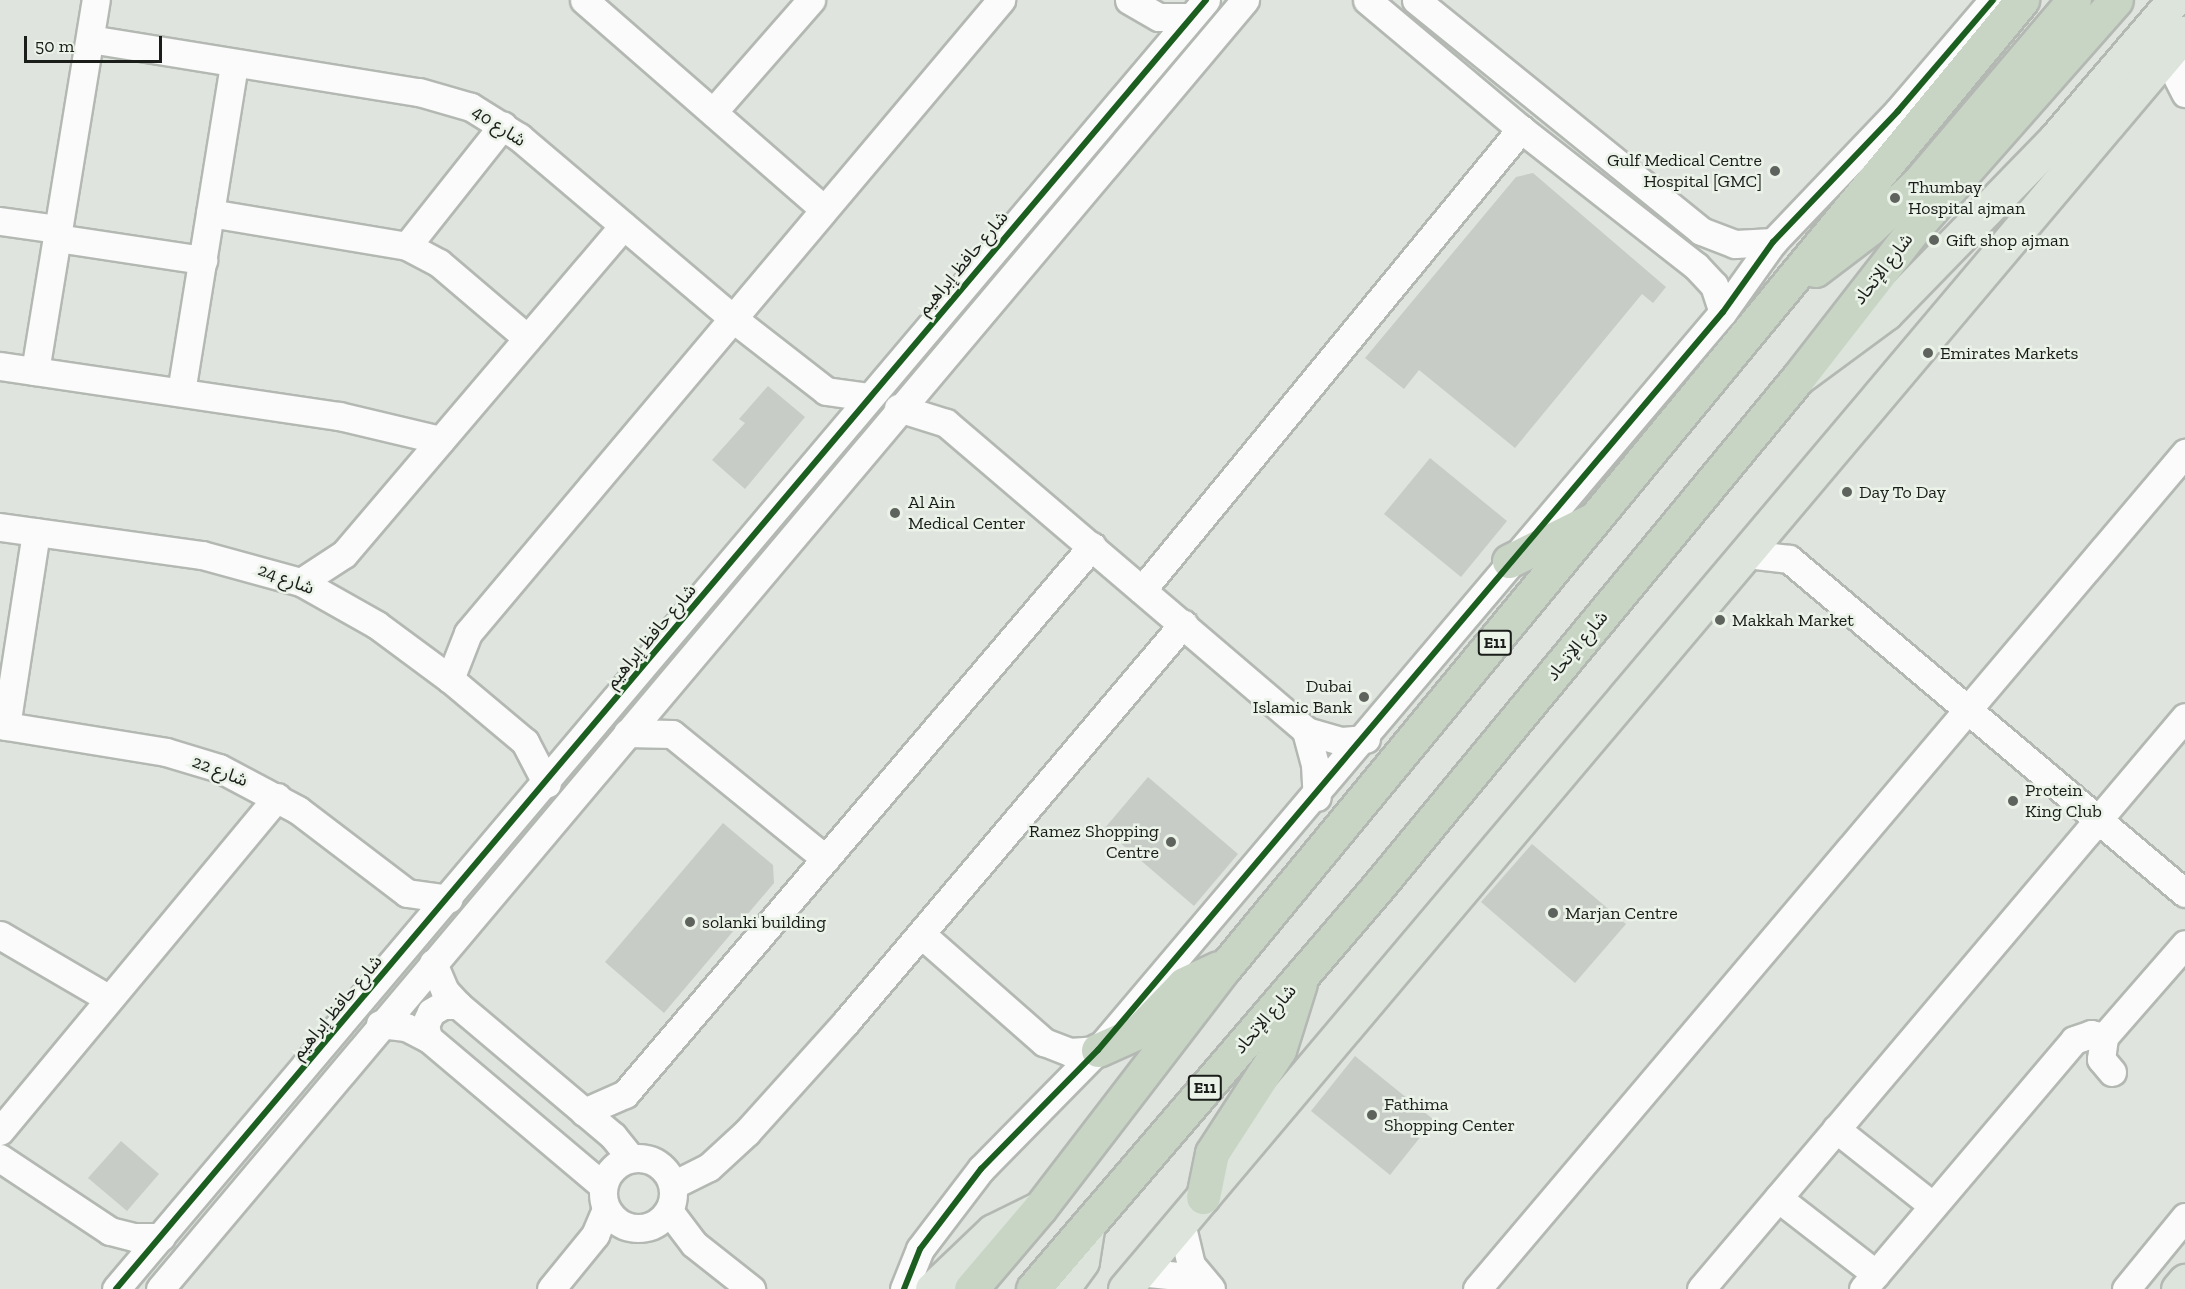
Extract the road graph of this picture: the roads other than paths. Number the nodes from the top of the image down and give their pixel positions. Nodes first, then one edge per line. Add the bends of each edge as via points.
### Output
1 (96, 0) edge
2 (584, 0) edge
3 (811, 0) edge
4 (1001, 0) edge
5 (1245, 0) edge
6 (1367, 0) edge
7 (1416, 0) edge
8 (1993, 0) edge
9 (2022, 0) edge
10 (2074, 0) edge
11 (2116, 0) edge
12 (2174, 0) edge
13 (1134, 4) edge
14 (612, 9) edge
15 (1199, 9) edge
16 (90, 39) junction
17 (2179, 41) edge
18 (234, 63) junction
19 (1152, 63) junction
20 (1928, 76) junction
21 (2140, 87) junction
22 (2184, 92) edge
23 (713, 112) junction
24 (503, 125) junction
25 (1521, 129) junction
26 (1900, 144) junction
27 (824, 208) junction
28 (210, 213) junction
29 (0, 220) edge
30 (1690, 224) junction
31 (623, 226) junction
32 (58, 234) junction
33 (1773, 242) junction
34 (1671, 245) junction
35 (407, 246) junction
36 (203, 260) junction
37 (1990, 265) junction
38 (1912, 286) junction
39 (1785, 289) junction
40 (1723, 312) junction
41 (731, 317) junction
42 (527, 338) junction
43 (0, 366) edge
44 (932, 367) junction
45 (35, 371) junction
46 (1798, 378) junction
47 (826, 391) junction
48 (181, 392) junction
49 (868, 397) junction
50 (898, 408) junction
51 (946, 423) junction
52 (837, 437) junction
53 (440, 440) junction
54 (2185, 453) edge
55 (1778, 515) junction
56 (1599, 516) junction
57 (0, 527) edge
58 (36, 532) junction
59 (1092, 546) junction
60 (344, 554) junction
61 (1746, 554) junction
62 (1789, 559) junction
63 (1509, 561) junction
64 (301, 582) junction
65 (1142, 590) junction
66 (338, 600) junction
67 (1183, 624) junction
68 (468, 633) junction
69 (420, 656) junction
70 (450, 679) junction
71 (661, 690) junction
72 (1970, 711) junction
73 (2185, 717) edge
74 (3, 726) edge
75 (1306, 731) junction
76 (627, 733) junction
77 (672, 734) junction
78 (1366, 738) junction
79 (525, 742) junction
80 (578, 747) junction
81 (547, 784) junction
82 (277, 796) junction
83 (1317, 796) junction
84 (2098, 819) junction
85 (826, 859) junction
86 (407, 893) junction
87 (2185, 893) edge
88 (449, 898) junction
89 (921, 934) junction
90 (0, 935) edge
91 (416, 936) junction
92 (2185, 944) edge
93 (434, 963) junction
94 (1226, 966) junction
95 (1301, 977) junction
96 (108, 998) junction
97 (458, 1005) junction
98 (380, 1024) junction
99 (2104, 1037) junction
100 (428, 1038) junction
101 (1044, 1042) junction
102 (1098, 1050) junction
103 (2112, 1072) dead end
104 (1058, 1087) junction
105 (626, 1094) junction
106 (584, 1112) junction
107 (1836, 1129) junction
108 (0, 1131) edge
109 (613, 1136) junction
110 (0, 1158) edge
111 (631, 1158) junction
112 (1203, 1197) junction
113 (671, 1198) junction
114 (1778, 1198) junction
115 (1932, 1205) junction
116 (610, 1206) junction
117 (1040, 1208) junction
118 (2185, 1217) edge
119 (1181, 1223) junction
120 (1088, 1225) junction
121 (110, 1231) junction
122 (161, 1236) junction
123 (1132, 1281) edge
124 (1869, 1281) edge
125 (2185, 1281) edge
126 (122, 1283) edge
127 (915, 1283) edge
128 (1204, 1283) edge
129 (160, 1289) edge
130 (551, 1289) edge
131 (751, 1289) edge
132 (888, 1289) edge
133 (971, 1289) edge
134 (1033, 1289) edge
135 (1062, 1289) edge
136 (1477, 1289) edge
137 (1701, 1289) edge
138 (2126, 1289) edge
139 (2178, 1289) edge

1 - 16 street
2 - 14 street
3 - 23 street
4 - 27 street
5 - 44 street
6 - 25 street
7 - 30 street
8 - 20 street
9 - 26 highway, E11
10 - 39 highway via 1894,206 1842,251
11 - 46 highway, شارع الإتحاد / E11 via 1914,229
12 - 38 main road via 2056,138
13 - 15 street via 1171,19
13 - 19 street
14 - 23 street
15 - 19 street, شارع حافظ إبراهيم
16 - 18 street, شارع 40
16 - 32 street
17 - 21 main road
17 - 22 street via 2174,71
18 - 24 street, شارع 40 via 437,95
18 - 28 street
19 - 49 street, شارع حافظ إبراهيم
20 - 26 highway
20 - 33 street
21 - 22 street
21 - 37 main road
23 - 27 street
24 - 31 street, شارع 40
24 - 35 street
25 - 34 street
25 - 65 street
26 - 39 highway, E11
27 - 41 street
28 - 35 street
28 - 36 street
29 - 32 street
30 - 33 street via 1735,244
30 - 34 street via 1690,238
31 - 41 street, شارع 40
31 - 42 street
32 - 36 street
32 - 45 street
33 - 40 street
34 - 40 street via 1710,280
35 - 42 street via 439,263
36 - 48 street
37 - 38 main road
37 - 55 main road
38 - 46 main road via 1866,330
39 - 56 highway, E11
40 - 63 street
41 - 47 street, شارع 40
41 - 68 street
42 - 53 street
43 - 45 street
44 - 50 street
44 - 51 street via 932,395
45 - 48 street
46 - 95 highway, شارع الإتحاد / E11
47 - 49 street, شارع 40
47 - 52 street
48 - 53 street via 361,420
49 - 52 street, شارع حافظ إبراهيم
50 - 51 street
50 - 71 street
51 - 59 street
52 - 80 street, شارع حافظ إبراهيم
53 - 60 street
54 - 72 street
55 - 61 main road
55 - 62 street
56 - 63 highway
56 - 94 highway, E11
57 - 58 street, شارع 24
58 - 64 street, شارع 24 via 221,559
58 - 74 street
59 - 65 street
59 - 85 street
60 - 64 street
60 - 66 street
61 - 62 street
61 - 112 main road
62 - 72 street
63 - 78 street
64 - 66 street, شارع 24
65 - 67 street
66 - 69 street, شارع 24
67 - 75 street
67 - 89 street
68 - 69 street
68 - 70 street
69 - 70 street, شارع 24
70 - 79 street, شارع 24
71 - 76 street
71 - 77 street
72 - 84 street
72 - 136 street
73 - 84 street
74 - 82 street, شارع 22 via 183,757 236,775
75 - 78 street via 1342,741
75 - 83 street via 1315,764
76 - 77 street
76 - 93 street
77 - 85 street
78 - 83 street
79 - 80 street
79 - 81 street, شارع 24
80 - 81 street, شارع حافظ إبراهيم
81 - 88 street, شارع حافظ إبراهيم
82 - 86 street, شارع 22
82 - 96 street
83 - 102 street
84 - 87 street
84 - 107 street
85 - 105 street
86 - 88 street, شارع 22
86 - 91 street
88 - 91 street, شارع حافظ إبراهيم
89 - 101 street
89 - 113 street via 747,1132
90 - 96 street
91 - 122 street, شارع حافظ إبراهيم
92 - 99 street
93 - 97 street via 440,982
93 - 98 street
94 - 102 highway via 1194,978 1138,1032
94 - 117 highway, E11
95 - 112 highway via 1279,1050 1219,1139
95 - 120 highway, شارع الإتحاد / E11
96 - 108 street
97 - 100 street via 444,1005 431,1012 425,1024
97 - 106 street
98 - 100 street via 406,1027
98 - 129 street
99 - 103 street via 2101,1059
99 - 115 street via 2091,1034 2074,1040
100 - 116 street
101 - 102 street via 1070,1052
101 - 104 street
102 - 104 street
104 - 127 street via 981,1169 928,1236
105 - 106 street
105 - 109 street
106 - 109 street
107 - 114 street
107 - 115 street
109 - 111 street
110 - 121 street
111 - 113 street via 661,1166
111 - 116 street via 614,1167
112 - 119 main road
113 - 116 street via 652,1226
113 - 131 street via 694,1245
114 - 124 street
114 - 137 street
115 - 124 street
116 - 130 street via 595,1235
117 - 127 main road via 993,1231
117 - 133 highway, E11
118 - 138 street
119 - 123 main road
119 - 128 street via 1185,1252
120 - 134 highway, شارع الإتحاد / E11
120 - 135 main road via 1082,1261
121 - 122 street via 134,1238
121 - 126 street via 119,1245
122 - 126 street, شارع حافظ إبراهيم
123 - 128 street
125 - 139 main road
127 - 132 street

